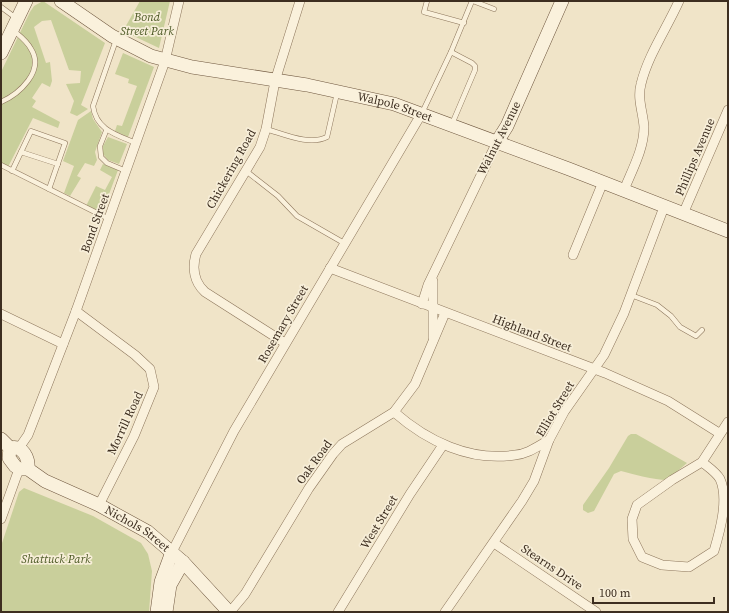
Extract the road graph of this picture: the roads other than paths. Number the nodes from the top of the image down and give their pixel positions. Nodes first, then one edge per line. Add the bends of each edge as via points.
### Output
1 (26, 1) edge
2 (61, 1) edge
3 (179, 1) edge
4 (300, 1) edge
5 (427, 1) edge
6 (472, 1) edge
7 (562, 1) edge
8 (679, 1) edge
9 (1, 7) edge
10 (494, 8) dead end
11 (464, 23) junction
12 (15, 24) junction
13 (116, 39) junction
14 (451, 52) junction
15 (1, 54) edge
16 (165, 60) junction
17 (275, 81) junction
18 (338, 91) junction
19 (1, 102) edge
20 (728, 110) edge
21 (422, 113) junction
22 (452, 124) junction
23 (266, 129) junction
24 (106, 131) junction
25 (497, 142) junction
26 (136, 143) junction
27 (21, 152) junction
28 (58, 164) junction
29 (1, 165) edge
30 (12, 171) junction
31 (126, 171) junction
32 (246, 171) junction
33 (603, 182) junction
34 (50, 189) junction
35 (624, 190) junction
36 (664, 207) junction
37 (683, 214) junction
38 (109, 219) junction
39 (728, 231) edge
40 (344, 243) junction
41 (574, 255) dead end
42 (330, 268) junction
43 (434, 275) junction
44 (631, 296) junction
45 (422, 304) junction
46 (432, 308) junction
47 (76, 311) junction
48 (445, 313) junction
49 (1, 314) edge
50 (702, 330) dead end
51 (285, 343) junction
52 (432, 343) junction
53 (63, 344) junction
54 (593, 370) junction
55 (394, 412) junction
56 (728, 422) edge
57 (720, 433) junction
58 (549, 440) junction
59 (10, 445) edge
60 (443, 445) junction
61 (702, 462) junction
62 (23, 469) junction
63 (98, 505) junction
64 (1, 519) edge
65 (494, 542) junction
66 (172, 552) junction
67 (184, 562) junction
68 (157, 612) edge
69 (166, 612) edge
70 (230, 612) edge
71 (338, 612) edge
72 (445, 612) edge
73 (595, 612) edge

1 - 12 main road
2 - 13 main road, Walpole Street
3 - 16 street, Bond Street
4 - 17 street, Chickering Road
5 - 11 lane via 424,12
6 - 10 lane
6 - 11 lane
7 - 25 main road, Walnut Avenue via 508,126
8 - 35 street via 641,82 639,93 644,126 643,140
9 - 12 lane
11 - 14 lane
12 - 15 main road
12 - 19 lane via 32,49 33,71 15,95
13 - 16 main road, Walpole Street
13 - 24 lane via 93,106 99,123
14 - 21 lane
14 - 22 lane via 475,66
16 - 17 main road, Walpole Street via 206,70
16 - 26 street, Bond Street
17 - 18 main road, Walpole Street
17 - 23 street, Chickering Road
18 - 21 main road, Walpole Street
18 - 23 lane via 327,137 320,141
20 - 37 street, Phillips Avenue
21 - 22 main road, Walpole Street
21 - 40 street, Rosemary Street
22 - 25 main road, Walpole Street
23 - 32 street, Chickering Road via 260,147
24 - 26 lane
24 - 31 lane via 100,146 100,156 107,163
25 - 33 main road, Walpole Street
25 - 43 street, Walnut Avenue
26 - 31 street, Bond Street
27 - 28 lane
27 - 28 lane via 31,131 38,133 65,143
27 - 30 lane
28 - 34 lane
29 - 30 lane
30 - 34 lane
31 - 38 street, Bond Street
32 - 40 lane via 278,196 297,216
32 - 51 street, Chickering Road via 196,254 196,280 205,292
33 - 35 main road, Walpole Street
33 - 41 street
34 - 38 lane
35 - 36 main road, Walpole Street
36 - 37 main road, Walpole Street
36 - 44 street, Elliot Street
37 - 39 main road, Walpole Street
38 - 47 street, Bond Street
40 - 42 street, Rosemary Street
42 - 45 street, Highland Street
42 - 51 street, Rosemary Street
43 - 45 street, Walnut Avenue
43 - 46 street, Walnut Avenue
44 - 50 lane via 658,305 680,327 696,336
44 - 54 street, Elliot Street via 604,355
45 - 46 street, Highland Street
46 - 48 street, Highland Street
46 - 52 street, Oak Road
47 - 53 street, Bond Street
47 - 63 street, Morrill Road via 150,369 154,388 134,436
48 - 52 street, Oak Road
48 - 54 street, Highland Street
49 - 53 street
51 - 66 street, Rosemary Street via 234,431
52 - 55 street, Oak Road via 415,384
53 - 59 street, Bond Street via 28,435
54 - 57 street, Highland Street via 668,401
54 - 58 street, Elliot Street via 564,412
55 - 60 street via 406,423
55 - 70 street, Oak Road via 342,444 333,454 309,488 245,594
56 - 57 street
57 - 61 street
58 - 60 street via 529,452 516,456 483,455
58 - 65 street, Elliot Street via 534,481
59 - 62 main road via 28,460
60 - 71 street, West Street
61 - 61 street via 637,505 632,519 633,539 642,557 662,565 689,568 714,551 721,528 725,495 720,479
62 - 63 main road, Nichols Street
62 - 64 street
63 - 66 main road, Nichols Street via 136,524
65 - 72 street, Elliot Street
65 - 73 street, Stearns Drive
66 - 67 main road, Nichols Street
66 - 68 main road via 161,582
67 - 69 main road via 170,585
67 - 70 main road, Nichols Street

